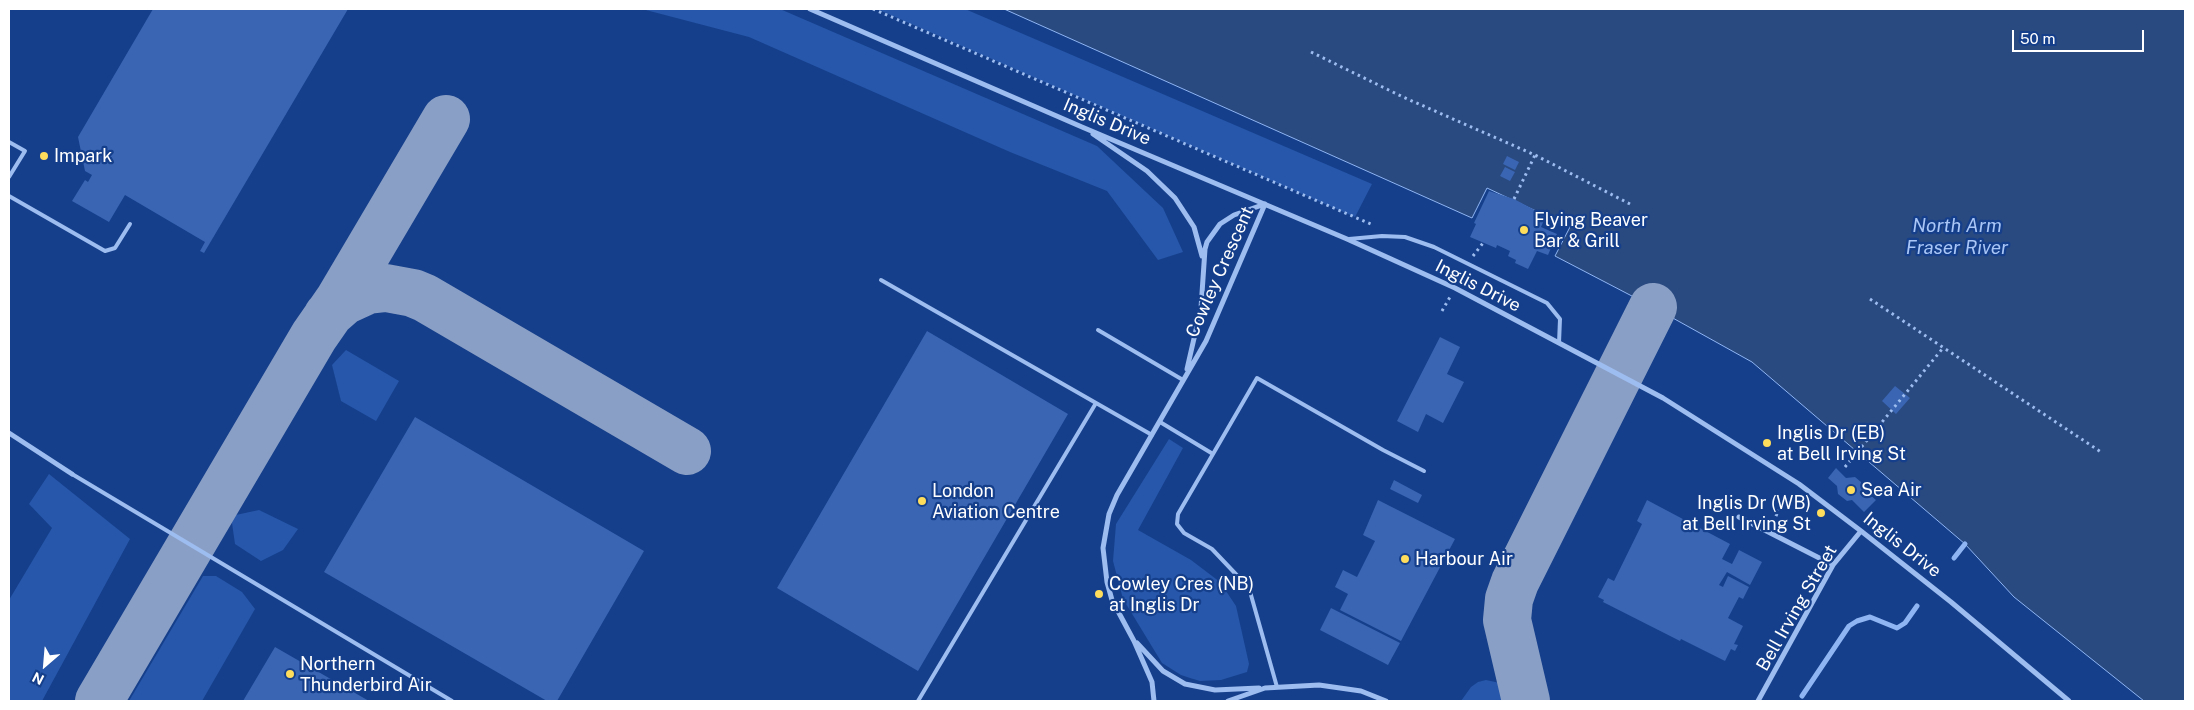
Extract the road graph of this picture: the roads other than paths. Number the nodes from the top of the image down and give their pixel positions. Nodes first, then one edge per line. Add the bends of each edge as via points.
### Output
1 (810, 9) edge
2 (1082, 127) junction
3 (9, 142) edge
4 (9, 178) edge
5 (9, 196) edge
6 (1265, 204) junction
7 (130, 224) dead end
8 (1347, 239) junction
9 (1203, 268) junction
10 (881, 280) dead end
11 (1098, 330) dead end
12 (1559, 343) junction
13 (1184, 377) junction
14 (1096, 403) junction
15 (1160, 422) junction
16 (9, 433) edge
17 (1152, 435) junction
18 (1213, 454) junction
19 (1424, 471) dead end
20 (72, 474) joint
21 (1739, 517) dead end
22 (1861, 531) junction
23 (1833, 565) junction
24 (1134, 641) junction
25 (1277, 687) junction
26 (1265, 688) junction
27 (452, 701) edge
28 (918, 701) edge
29 (1154, 701) edge
30 (1228, 701) edge
31 (1386, 701) edge
32 (1758, 701) edge
33 (2068, 701) edge

1 - 2 street, Inglis Drive
2 - 6 street, Inglis Drive
2 - 9 street via 1131,159 1175,198 1199,239
3 - 4 lane via 24,151
5 - 7 lane via 105,251 115,248
6 - 8 street, Inglis Drive
6 - 9 street, Cowley Crescent via 1234,215 1220,224 1207,242
6 - 13 street, Cowley Crescent via 1206,341
8 - 12 street, Inglis Drive via 1455,288
8 - 12 lane via 1405,237 1434,247 1547,303 1560,319
9 - 13 street, Cowley Crescent via 1201,308
10 - 14 lane
11 - 13 lane
12 - 22 street, Inglis Drive via 1663,398 1799,484
13 - 15 street, Cowley Crescent
14 - 17 lane
14 - 28 lane
15 - 17 street, Cowley Crescent
15 - 18 lane
16 - 20 street
17 - 24 street, Cowley Crescent via 1117,495 1109,514 1103,548 1112,600
18 - 19 lane via 1257,378
18 - 25 lane via 1178,514 1177,524 1184,533 1212,549 1249,588
20 - 27 lane
21 - 23 street
22 - 23 street, Bell Irving Street
22 - 33 street, Inglis Drive
23 - 32 street, Bell Irving Street
24 - 26 street via 1163,671 1185,684 1215,690
24 - 29 street via 1152,682
25 - 26 street
25 - 31 street via 1341,687
26 - 30 street

